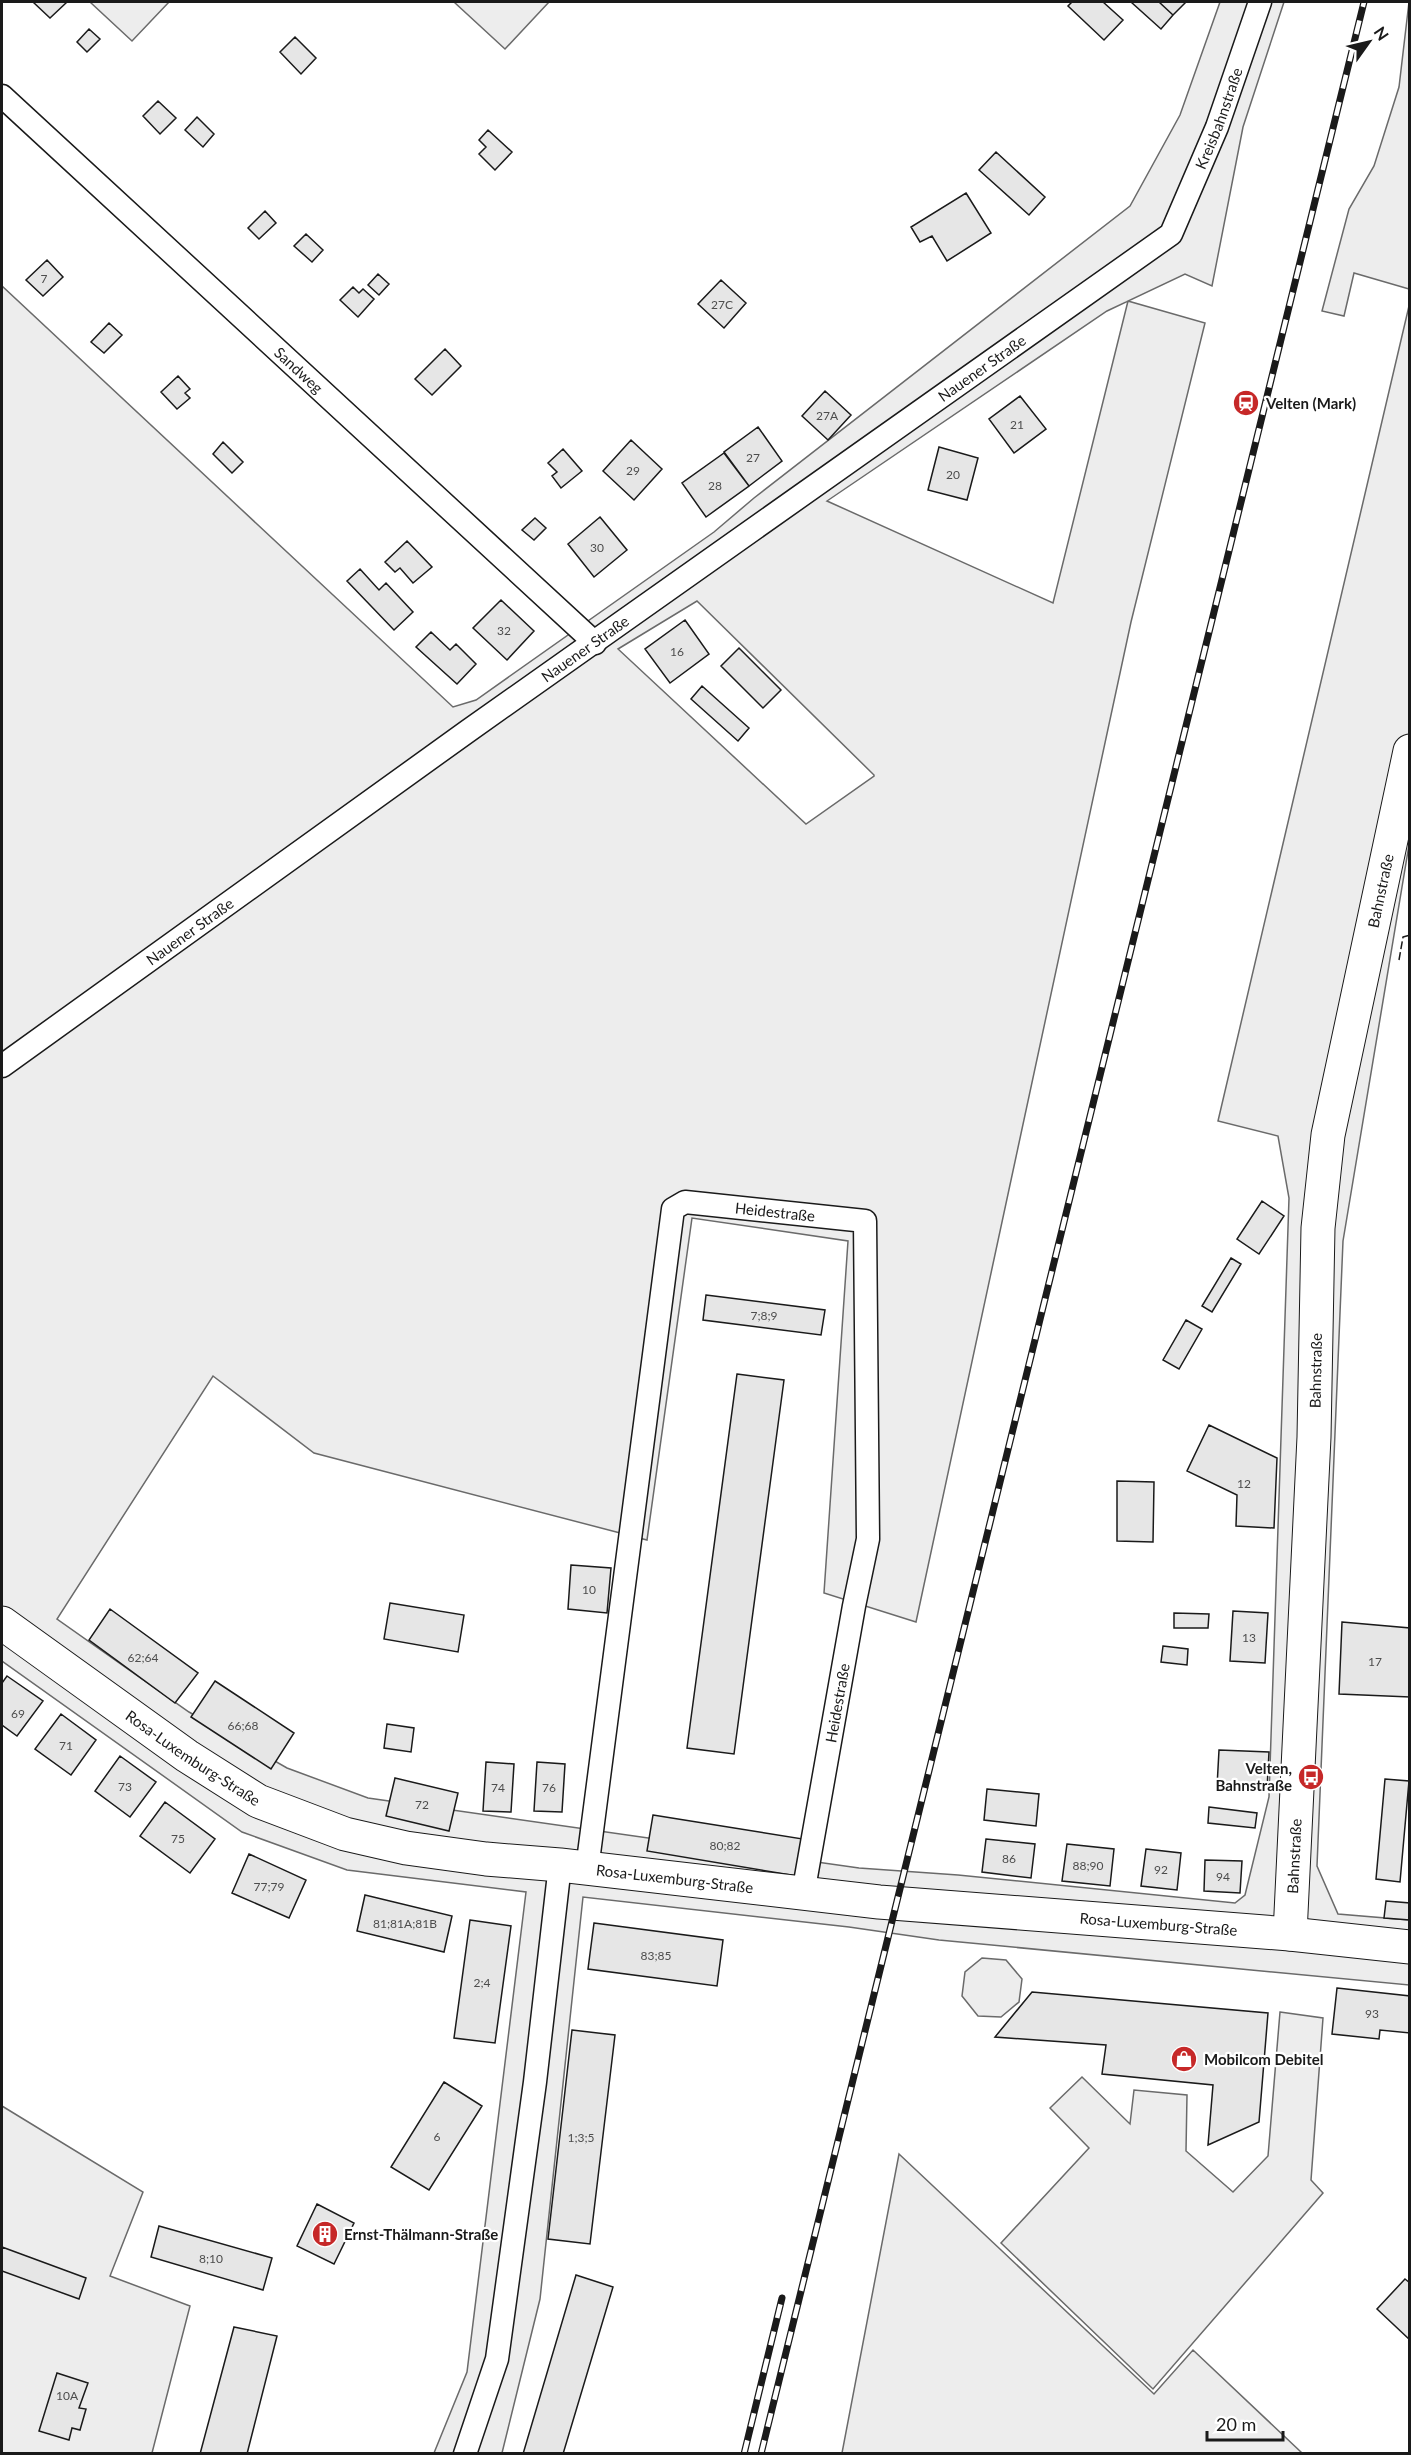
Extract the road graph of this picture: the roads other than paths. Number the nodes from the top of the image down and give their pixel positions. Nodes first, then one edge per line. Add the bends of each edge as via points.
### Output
1 (1260, 2) edge
2 (2, 96) edge
3 (1171, 234) joint
4 (595, 643) junction
5 (1410, 751) edge
6 (1402, 817) edge
7 (2, 1066) edge
8 (2, 1623) edge
9 (574, 1867) junction
10 (803, 1894) junction
11 (1290, 1934) junction
12 (1410, 1947) edge
13 (465, 2454) edge

1 - 3 street, Kreisbahnstraße via 1217,127
2 - 4 street, Sandweg
3 - 4 street, Nauener Straße
4 - 7 street, Nauener Straße
5 - 6 main road, Bahnstraße
6 - 11 main road, Bahnstraße via 1328,1135 1318,1228 1313,1449
8 - 9 main road, Rosa-Luxemburg-Straße via 187,1756 258,1801 345,1834 406,1848
9 - 10 main road, Rosa-Luxemburg-Straße
9 - 10 street, Heidestraße via 674,1209 686,1202 865,1221 868,1539
9 - 13 street via 497,2360
10 - 11 main road, Rosa-Luxemburg-Straße
11 - 12 main road, Rosa-Luxemburg-Straße

